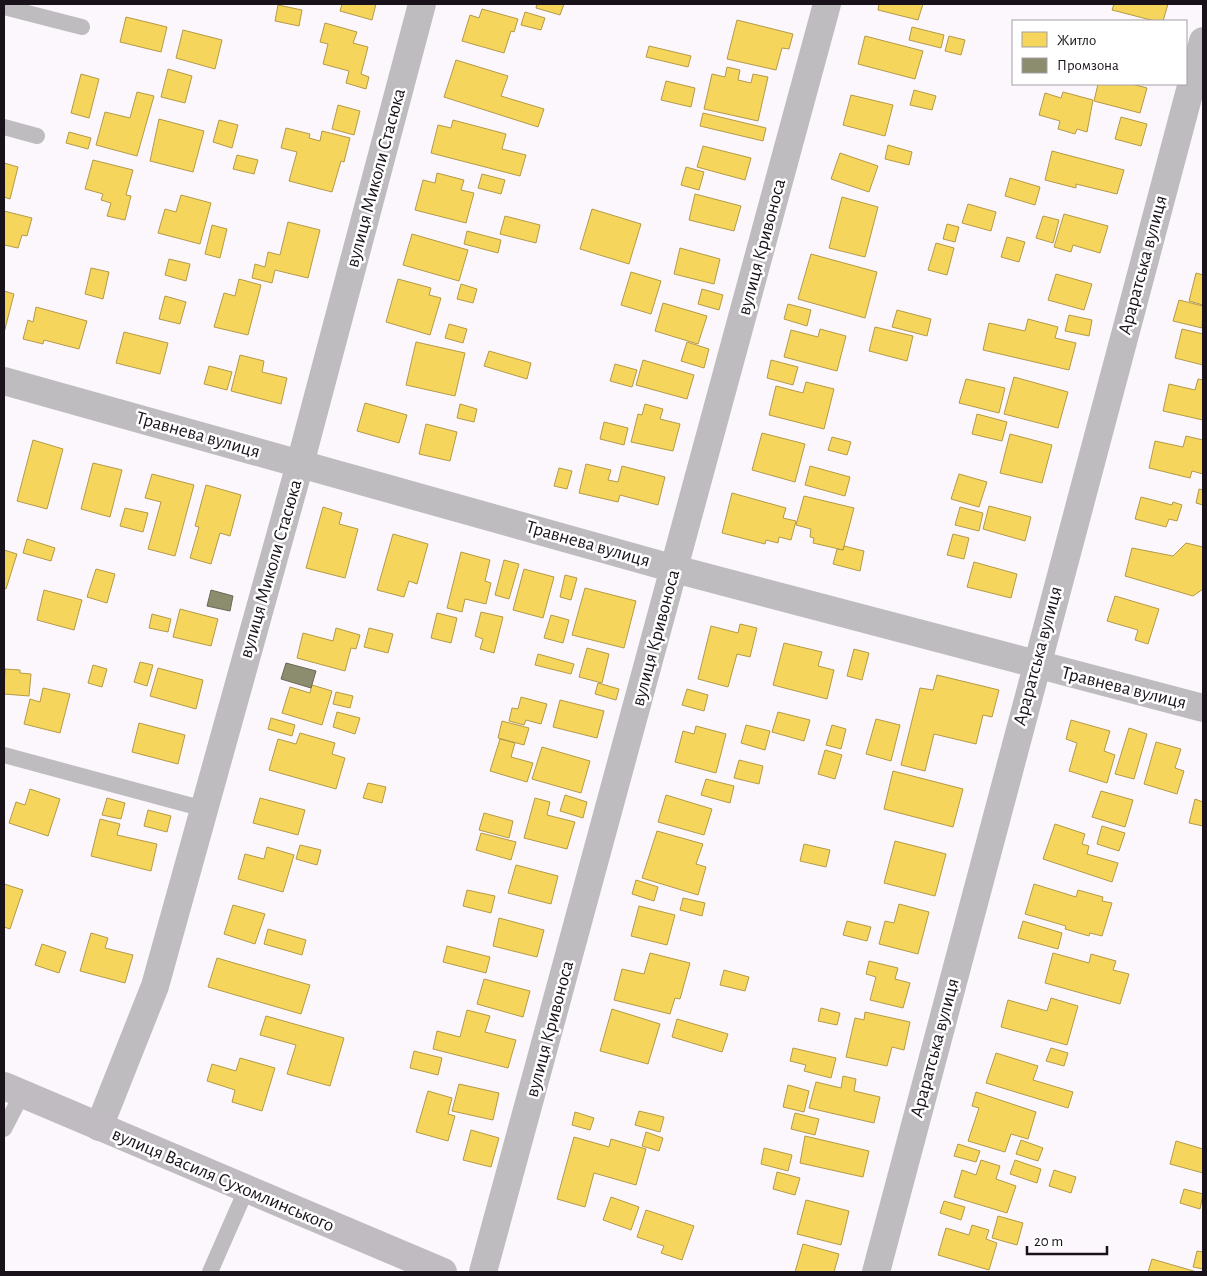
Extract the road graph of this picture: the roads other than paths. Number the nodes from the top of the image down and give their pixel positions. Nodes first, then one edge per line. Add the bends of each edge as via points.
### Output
1 (422, 4) edge
2 (827, 4) edge
3 (4, 7) edge
4 (82, 27) dead end
5 (1203, 41) edge
6 (4, 127) edge
7 (37, 136) dead end
8 (4, 381) edge
9 (300, 464) junction
10 (675, 569) junction
11 (1036, 665) junction
12 (1203, 708) edge
13 (4, 755) edge
14 (204, 809) junction
15 (13, 1090) edge
16 (99, 1127) junction
17 (4, 1129) edge
18 (246, 1190) junction
19 (210, 1272) edge
20 (443, 1272) edge
21 (483, 1272) edge
22 (876, 1272) edge

1 - 9 street, вулиця Миколи Стасюка
2 - 10 street, вулиця Кривоноса
3 - 4 lane
5 - 11 street, Араратська вулиця
6 - 7 lane
8 - 9 street, Травнева вулиця
9 - 10 street, Травнева вулиця
9 - 14 street, вулиця Миколи Стасюка
10 - 11 street, Травнева вулиця
10 - 21 street, вулиця Кривоноса
11 - 12 street, Травнева вулиця
11 - 22 street, Араратська вулиця
13 - 14 lane
14 - 16 street, вулиця Миколи Стасюка via 156,986
15 - 16 main road, вулиця Василя Сухомлинського
15 - 17 lane
16 - 18 main road, вулиця Василя Сухомлинського
18 - 19 lane
18 - 20 main road, вулиця Василя Сухомлинського

